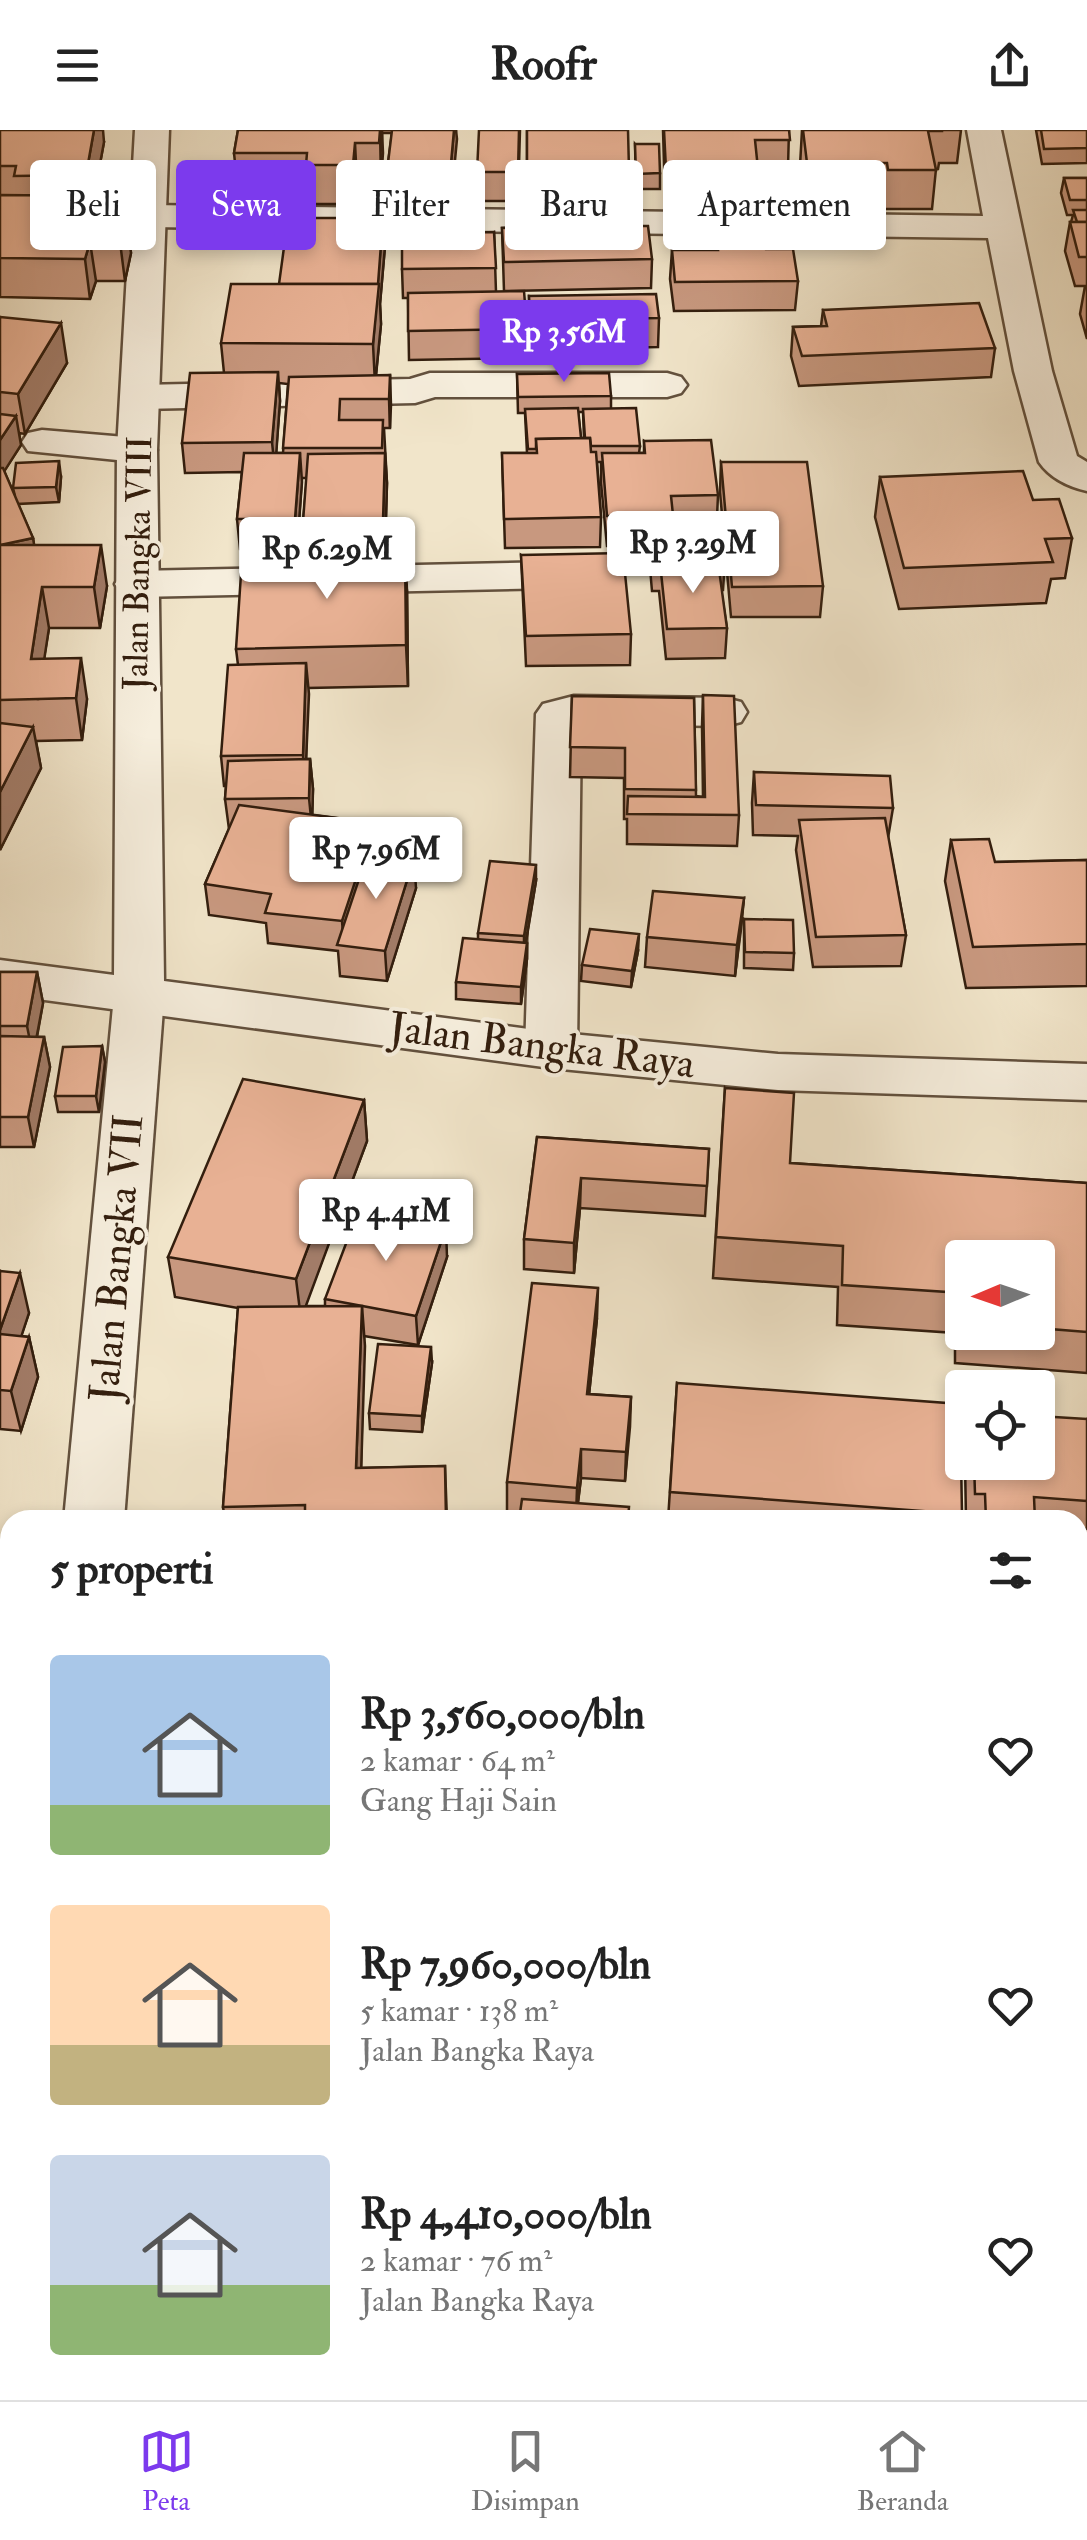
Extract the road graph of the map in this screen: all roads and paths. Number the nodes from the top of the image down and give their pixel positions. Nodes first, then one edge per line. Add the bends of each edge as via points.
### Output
1 (152, 130) edge
2 (984, 130) edge
3 (151, 160) edge
4 (156, 216) edge
5 (1001, 226) junction
6 (148, 250) edge
7 (667, 385) dead end
8 (141, 396) junction
9 (42, 442) dead end
10 (137, 450) junction
11 (1087, 479) edge
12 (606, 574) edge
13 (136, 584) junction
14 (725, 712) edge
15 (0, 978) edge
16 (139, 996) junction
17 (551, 1050) junction
18 (1087, 1082) edge
19 (95, 1510) edge

1 - 3 street, Jalan Bangka VIII
2 - 5 street
4 - 5 street
5 - 11 street via 1059,462
6 - 8 street, Jalan Bangka VIII
7 - 8 street
8 - 10 street, Jalan Bangka VIII
9 - 10 street
10 - 13 street, Jalan Bangka VIII
12 - 13 street
13 - 16 street, Jalan Bangka VIII
14 - 17 street via 559,714
15 - 16 street, Jalan Bangka Raya
16 - 17 street, Jalan Bangka Raya
16 - 19 street, Jalan Bangka VII
17 - 18 street, Jalan Bangka Raya via 778,1072

